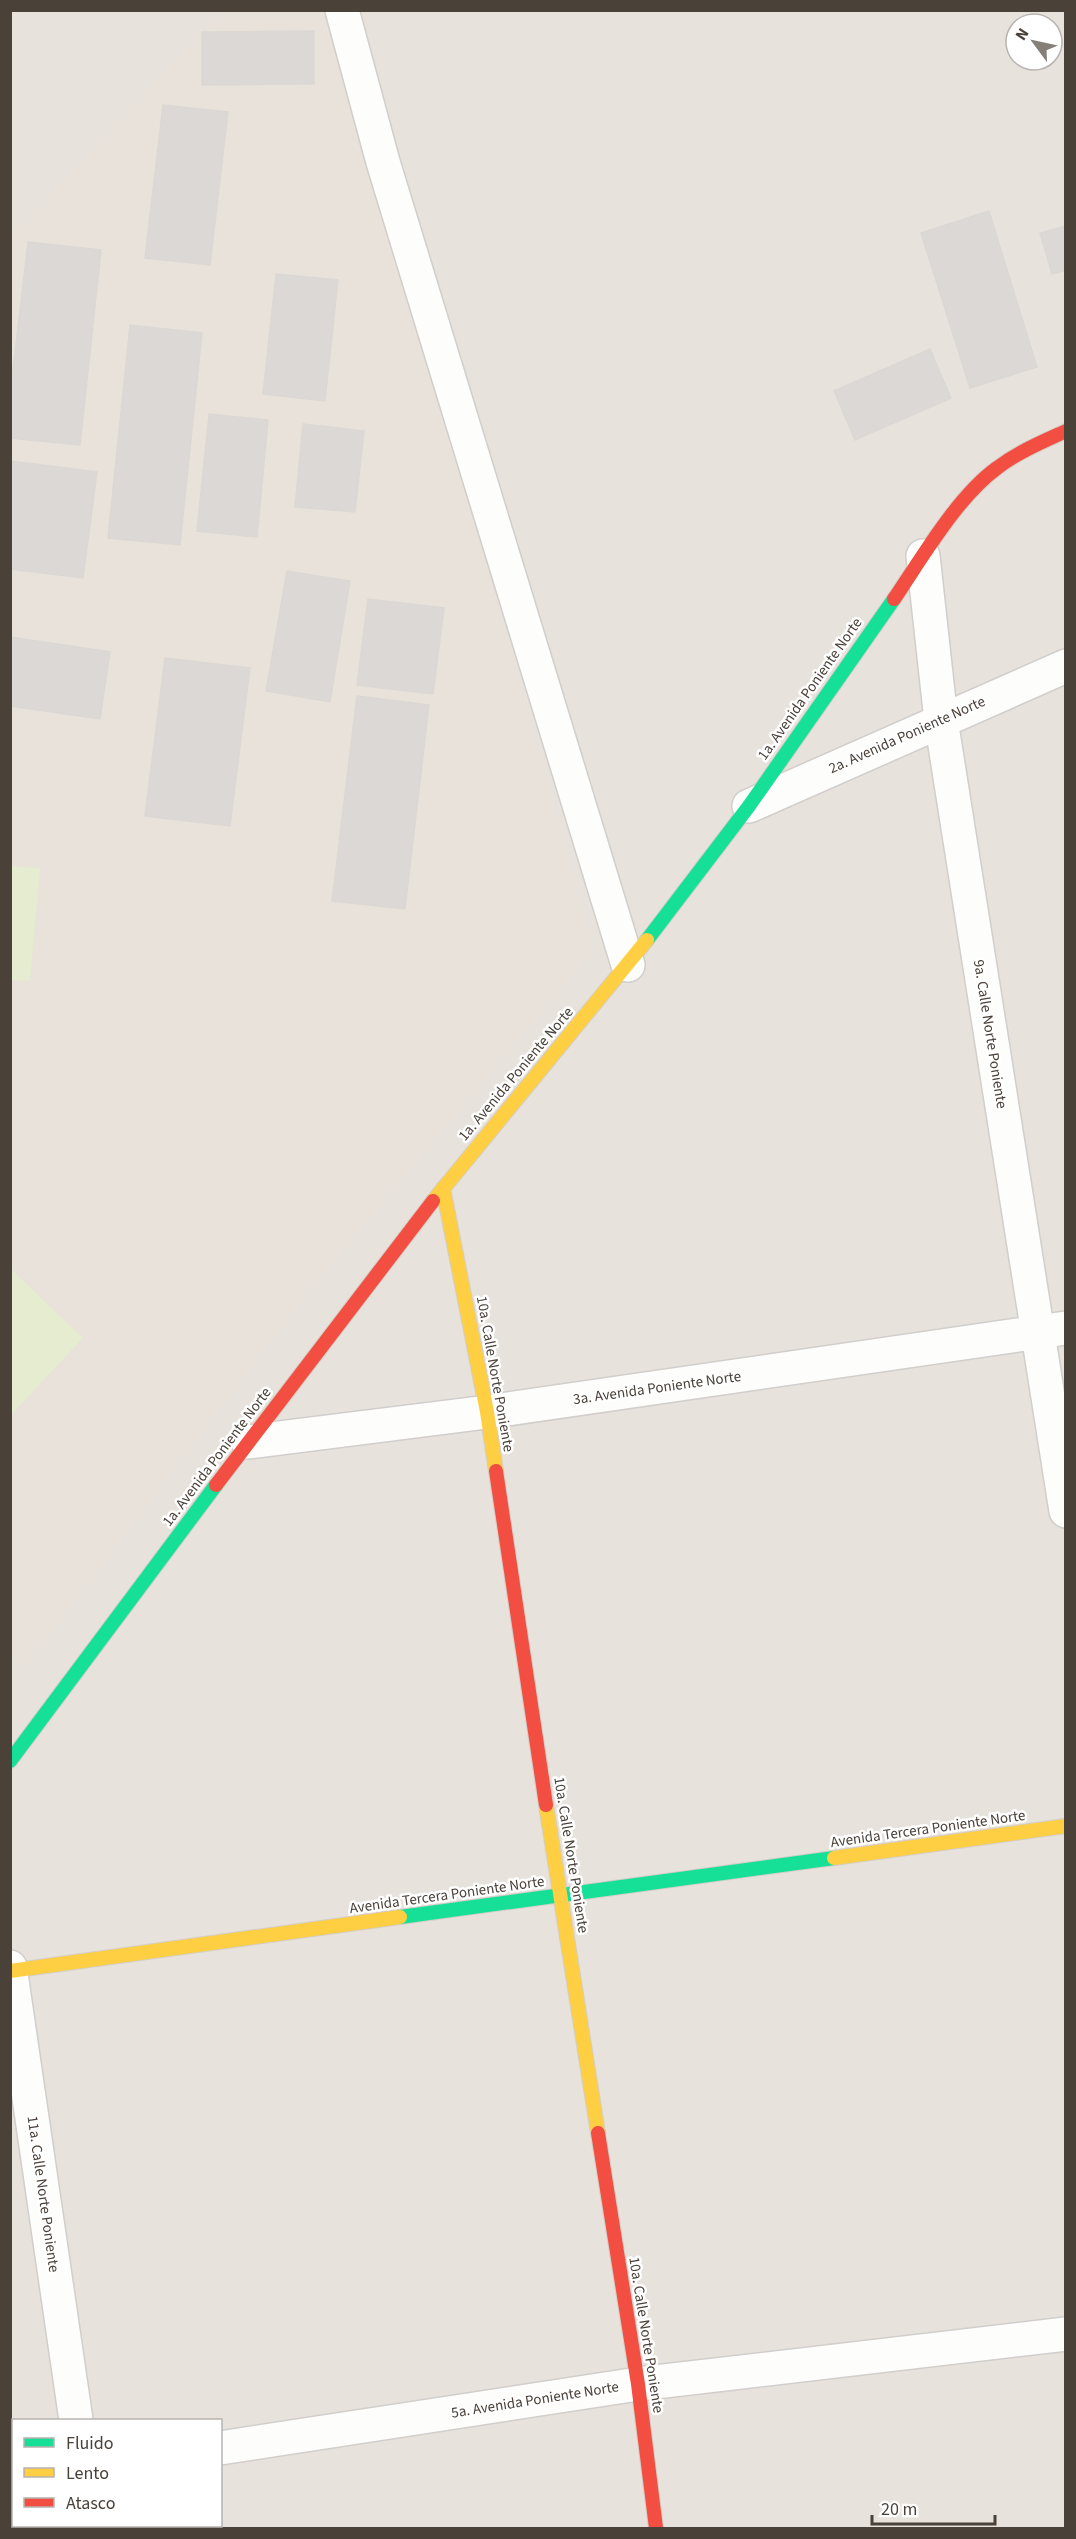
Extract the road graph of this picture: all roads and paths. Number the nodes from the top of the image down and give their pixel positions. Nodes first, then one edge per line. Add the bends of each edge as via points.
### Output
1 (342, 10) edge
2 (1065, 431) edge
3 (923, 556) junction
4 (1065, 666) edge
5 (941, 720) junction
6 (749, 806) junction
7 (628, 965) junction
8 (443, 1188) junction
9 (1051, 1331) edge
10 (487, 1412) junction
11 (248, 1442) junction
12 (1065, 1511) edge
13 (10, 1761) edge
14 (1065, 1826) edge
15 (560, 1896) junction
16 (11, 1970) edge
17 (1065, 2334) edge
18 (638, 2384) junction
19 (76, 2419) edge
20 (222, 2448) edge
21 (656, 2529) edge

1 - 7 street via 384,162
2 - 3 street, 1a. Avenida Poniente Norte via 995,469 958,507
3 - 5 street, 9a. Calle Norte Poniente
3 - 6 street, 1a. Avenida Poniente Norte
4 - 5 street, 2a. Avenida Poniente Norte
5 - 6 street, 2a. Avenida Poniente Norte
5 - 9 street, 9a. Calle Norte Poniente
6 - 7 street, 1a. Avenida Poniente Norte
7 - 8 street, 1a. Avenida Poniente Norte
8 - 10 street, 10a. Calle Norte Poniente
8 - 11 street, 1a. Avenida Poniente Norte
9 - 10 street, 3a. Avenida Poniente Norte
9 - 12 street, 9a. Calle Norte Poniente
10 - 11 street, 3a. Avenida Poniente Norte
10 - 15 street, 10a. Calle Norte Poniente
11 - 13 street, 1a. Avenida Poniente Norte
14 - 15 street, Avenida Tercera Poniente Norte
15 - 16 street, Avenida Tercera Poniente Norte
15 - 18 street, 10a. Calle Norte Poniente
16 - 19 street, 11a. Calle Norte Poniente
17 - 18 street, 5a. Avenida Poniente Norte
18 - 20 street, 5a. Avenida Poniente Norte
18 - 21 street, 10a. Calle Norte Poniente

